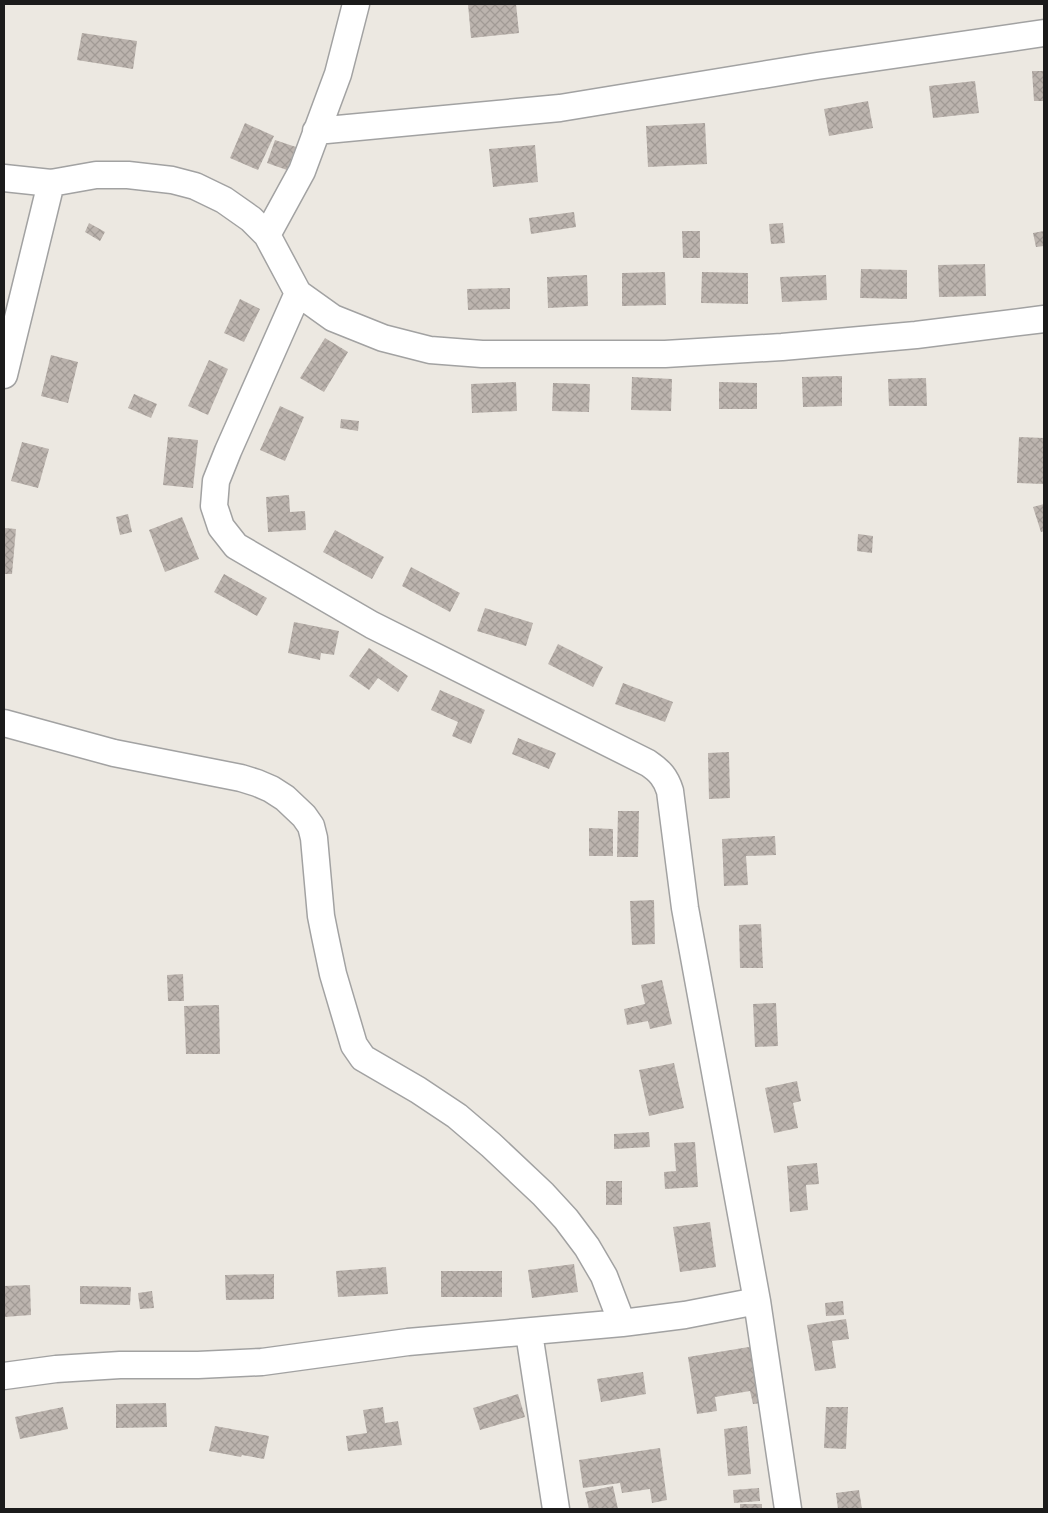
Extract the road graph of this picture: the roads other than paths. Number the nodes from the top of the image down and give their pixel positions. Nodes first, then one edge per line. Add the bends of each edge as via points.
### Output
1 (356, 4) edge
2 (1044, 33) edge
3 (316, 130) junction
4 (4, 178) edge
5 (52, 183) junction
6 (267, 235) junction
7 (298, 294) junction
8 (1044, 319) edge
9 (4, 375) edge
10 (4, 723) edge
11 (757, 1300) junction
12 (622, 1323) junction
13 (528, 1332) junction
14 (4, 1376) edge
15 (556, 1509) edge
16 (788, 1509) edge

1 - 3 street via 338,74
2 - 3 street via 560,108
3 - 6 street via 302,171
4 - 5 street
5 - 6 street via 96,175 172,180 224,200
5 - 9 street
6 - 7 street
7 - 8 street via 333,318 383,338 430,350 482,354 665,354 763,348 916,335
7 - 11 street via 216,481 214,506 221,528 236,546 372,625 648,763 666,779 672,800 685,908
10 - 12 street via 114,753 241,778 271,789 304,816 314,838 322,916 333,974 354,1045 363,1058 457,1116 543,1194 587,1247 604,1276
11 - 12 street via 685,1315
11 - 16 street
12 - 13 street
13 - 14 street via 408,1342 262,1362 120,1365
13 - 15 street

